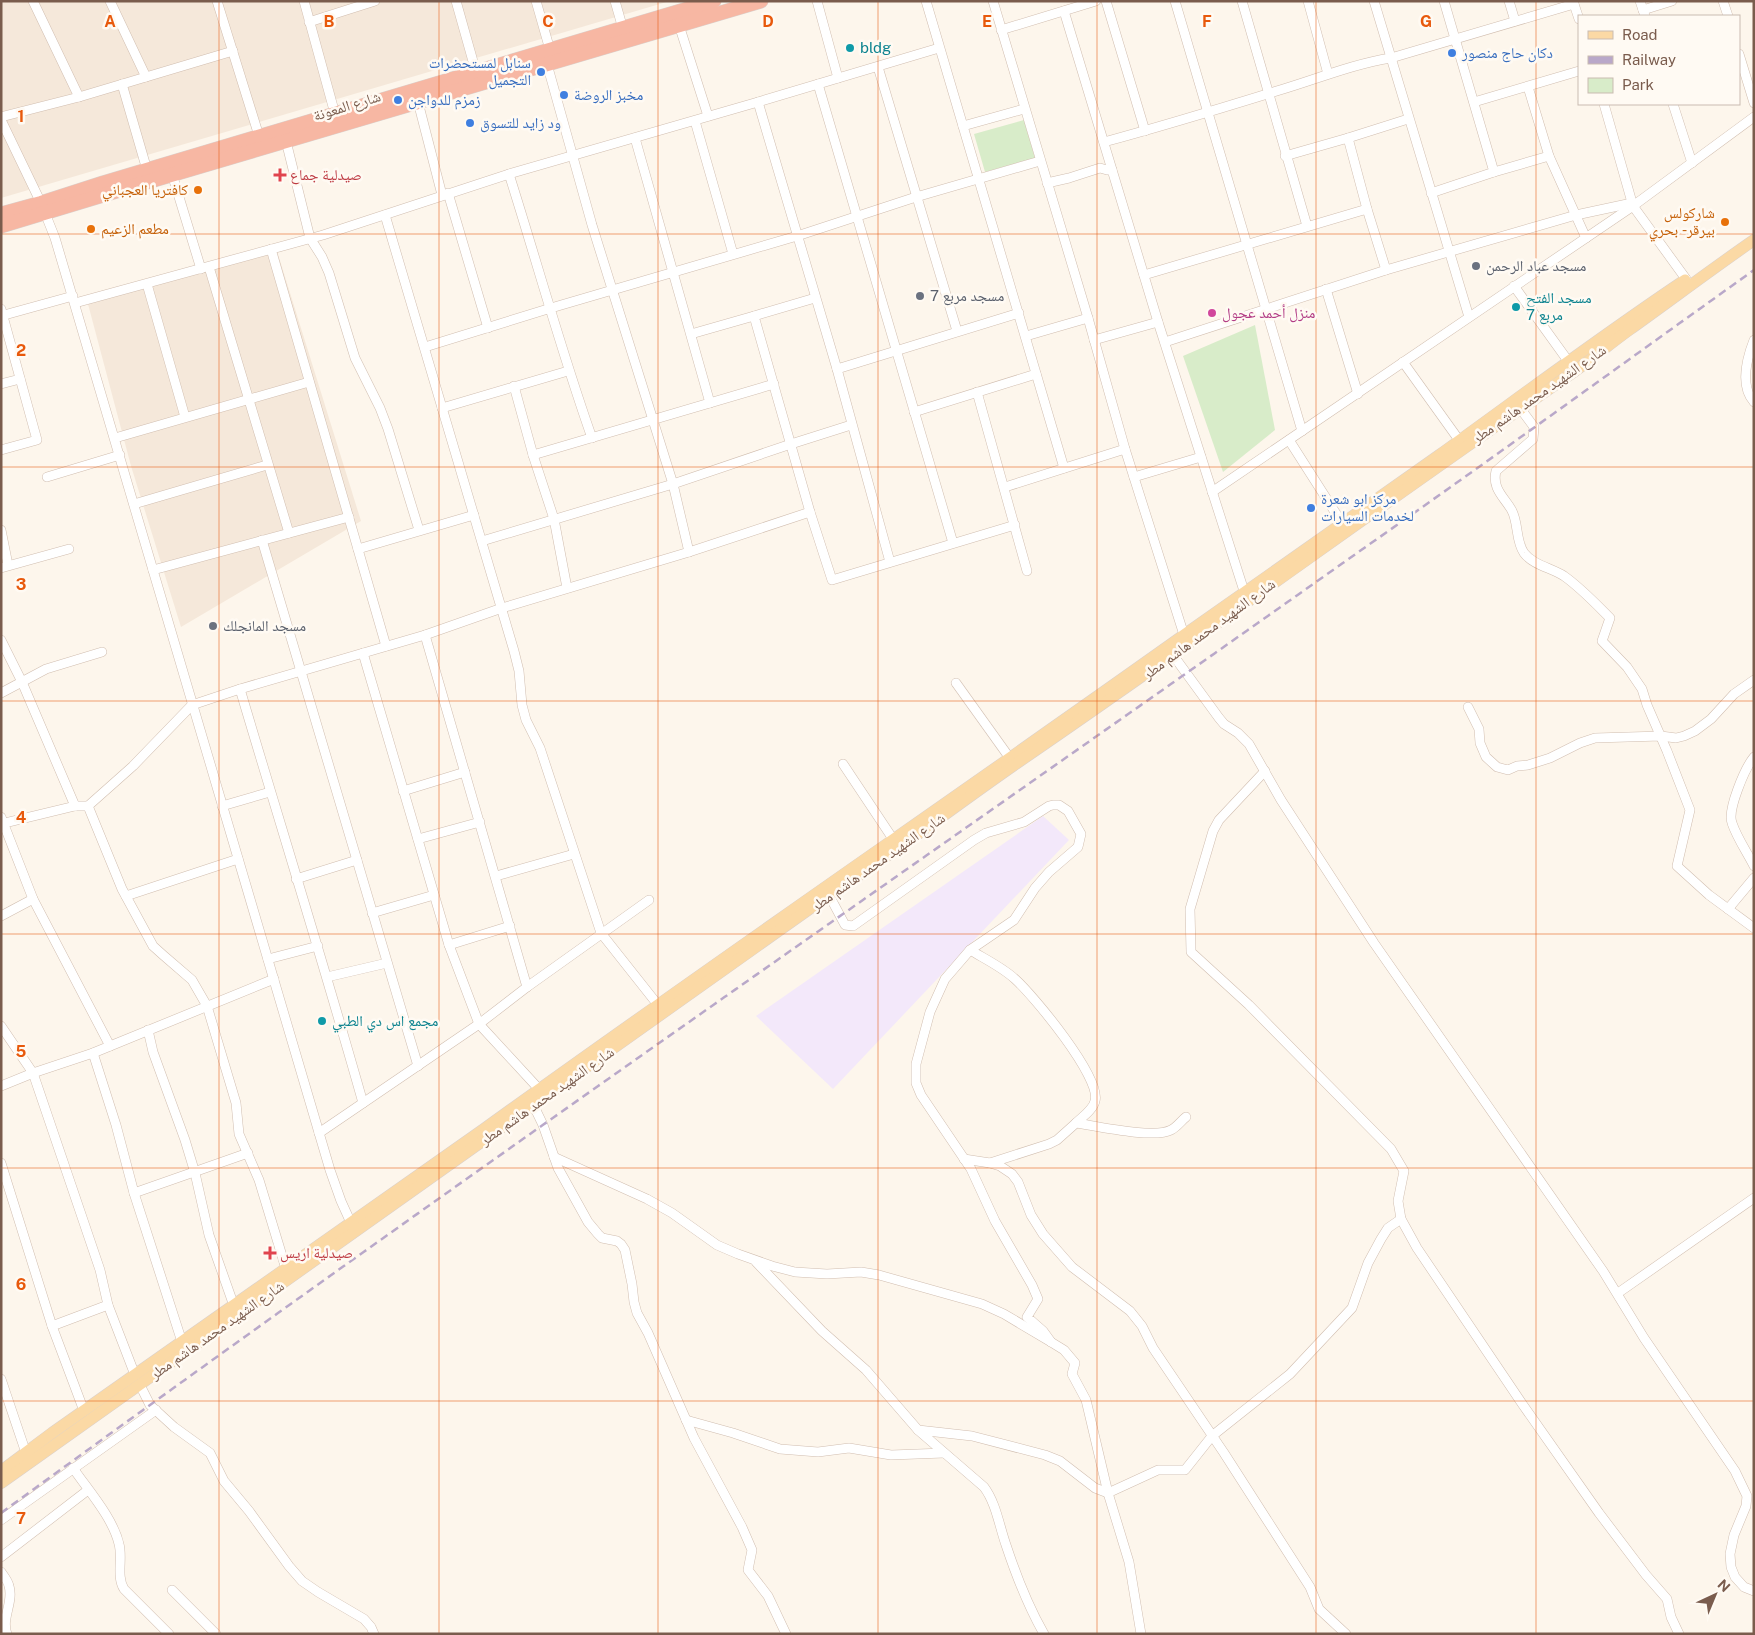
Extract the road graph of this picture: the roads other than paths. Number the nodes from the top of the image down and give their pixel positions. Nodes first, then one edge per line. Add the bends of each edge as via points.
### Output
1 (33, 1) edge
2 (110, 1) edge
3 (216, 1) edge
4 (304, 1) edge
5 (375, 1) edge
6 (456, 1) edge
7 (536, 1) edge
8 (615, 1) edge
9 (714, 1) edge
10 (760, 1) edge
11 (817, 1) edge
12 (926, 1) edge
13 (993, 1) edge
14 (1096, 1) edge
15 (1106, 1) edge
16 (1175, 1) edge
17 (1242, 1) edge
18 (1308, 1) edge
19 (1374, 1) edge
20 (1444, 1) edge
21 (1509, 1) edge
22 (1672, 1) edge
23 (1723, 1) edge
24 (1574, 2) edge
25 (1643, 9) edge
26 (1064, 11) junction
27 (1728, 15) edge
28 (1578, 16) edge
29 (1516, 21) junction
30 (309, 22) junction
31 (679, 26) junction
32 (623, 29) junction
33 (1001, 30) junction
34 (1456, 40) junction
35 (939, 48) junction
36 (233, 51) junction
37 (549, 57) junction
38 (1740, 57) edge
39 (1391, 58) junction
40 (878, 67) junction
41 (1578, 71) edge
42 (476, 72) junction
43 (1328, 74) junction
44 (146, 77) junction
45 (838, 78) junction
46 (122, 84) junction
47 (818, 84) junction
48 (1528, 87) junction
49 (1268, 94) junction
50 (79, 97) junction
51 (418, 102) junction
52 (758, 102) junction
53 (1474, 102) junction
54 (1754, 103) edge
55 (1604, 105) edge
56 (1673, 105) edge
57 (1024, 109) junction
58 (1208, 112) junction
59 (335, 114) junction
60 (708, 116) junction
61 (1754, 117) edge
62 (1, 118) edge
63 (1408, 119) junction
64 (695, 120) junction
65 (963, 126) junction
66 (1145, 131) junction
67 (259, 136) junction
68 (635, 138) junction
69 (1348, 138) junction
70 (286, 141) junction
71 (1104, 142) junction
72 (572, 156) junction
73 (1285, 156) junction
74 (1549, 156) junction
75 (1040, 161) junction
76 (1692, 163) junction
77 (147, 170) junction
78 (1112, 170) junction
79 (1494, 172) junction
80 (172, 174) junction
81 (509, 174) junction
82 (979, 179) junction
83 (1047, 183) junction
84 (1432, 193) junction
85 (445, 194) junction
86 (916, 197) junction
87 (1632, 204) junction
88 (43, 208) junction
89 (1368, 209) junction
90 (1, 214) edge
91 (385, 215) junction
92 (1576, 215) junction
93 (857, 217) junction
94 (1, 226) edge
95 (1307, 226) junction
96 (1754, 232) edge
97 (797, 236) junction
98 (310, 238) junction
99 (1586, 238) junction
100 (1754, 240) edge
101 (1246, 245) junction
102 (271, 249) junction
103 (1449, 252) junction
104 (733, 254) junction
105 (205, 268) junction
106 (1386, 270) junction
107 (673, 272) junction
108 (1144, 275) junction
109 (1686, 279) junction
110 (147, 284) junction
111 (1514, 286) junction
112 (1326, 289) junction
113 (612, 290) junction
114 (815, 298) junction
115 (74, 300) junction
116 (551, 308) junction
117 (1265, 308) junction
118 (1018, 313) junction
119 (2, 314) edge
120 (754, 316) junction
121 (1469, 316) junction
122 (1088, 318) junction
123 (1158, 322) junction
124 (488, 328) junction
125 (957, 331) junction
126 (690, 334) junction
127 (1026, 336) junction
128 (1094, 340) junction
129 (1754, 340) edge
130 (1164, 342) junction
131 (425, 348) junction
132 (896, 350) junction
133 (1403, 362) junction
134 (1572, 366) junction
135 (837, 369) junction
136 (568, 371) junction
137 (1036, 374) junction
138 (20, 379) junction
139 (309, 382) junction
140 (1, 384) edge
141 (774, 384) junction
142 (514, 386) junction
143 (978, 392) junction
144 (1358, 394) junction
145 (248, 400) junction
146 (1754, 402) edge
147 (710, 403) junction
148 (442, 408) junction
149 (1520, 408) junction
150 (914, 412) junction
151 (185, 417) junction
152 (653, 421) junction
153 (852, 425) junction
154 (1302, 431) junction
155 (115, 438) junction
156 (592, 438) junction
157 (1289, 440) junction
158 (1459, 440) junction
159 (791, 444) junction
160 (1125, 449) junction
161 (1, 450) edge
162 (120, 455) junction
163 (533, 455) junction
164 (1201, 457) junction
165 (267, 465) junction
166 (1064, 468) junction
167 (47, 477) dead end
168 (1134, 477) junction
169 (673, 484) junction
170 (1005, 487) junction
171 (1212, 492) junction
172 (134, 504) junction
173 (810, 512) junction
174 (474, 515) junction
175 (349, 517) junction
176 (554, 518) junction
177 (1342, 523) junction
178 (1015, 525) junction
179 (1, 530) edge
180 (419, 530) junction
181 (289, 533) junction
182 (262, 540) junction
183 (482, 541) junction
184 (953, 543) junction
185 (69, 549) dead end
186 (358, 549) junction
187 (689, 552) junction
188 (890, 562) junction
189 (5, 567) edge
190 (153, 570) junction
191 (1027, 571) dead end
192 (567, 588) junction
193 (1244, 591) junction
194 (502, 608) junction
195 (425, 635) junction
196 (1184, 635) junction
197 (1, 640) edge
198 (386, 646) junction
199 (102, 652) dead end
200 (363, 653) junction
201 (1173, 655) junction
202 (301, 671) junction
203 (1754, 680) edge
204 (22, 682) junction
205 (956, 682) dead end
206 (240, 689) junction
207 (1, 693) edge
208 (192, 705) junction
209 (1468, 707) dead end
210 (1661, 736) junction
211 (1754, 757) edge
212 (1009, 758) junction
213 (843, 764) dead end
214 (1265, 771) junction
215 (465, 772) junction
216 (404, 791) junction
217 (270, 792) junction
218 (75, 806) junction
219 (88, 806) junction
220 (222, 806) junction
221 (2, 821) edge
222 (480, 822) junction
223 (418, 839) junction
224 (893, 839) junction
225 (574, 854) junction
226 (238, 859) junction
227 (357, 860) junction
228 (1754, 866) edge
229 (496, 876) junction
230 (1754, 878) edge
231 (296, 879) junction
232 (434, 895) junction
233 (830, 895) junction
234 (126, 896) junction
235 (33, 899) junction
236 (649, 900) dead end
237 (1728, 908) junction
238 (372, 913) junction
239 (1, 916) edge
240 (510, 926) junction
241 (1754, 928) edge
242 (601, 933) junction
243 (449, 945) junction
244 (318, 946) junction
245 (970, 950) junction
246 (268, 959) junction
247 (387, 963) junction
248 (327, 976) junction
249 (274, 979) junction
250 (527, 987) junction
251 (658, 1005) junction
252 (207, 1006) junction
253 (478, 1024) junction
254 (1, 1026) edge
255 (148, 1030) junction
256 (110, 1046) junction
257 (93, 1053) junction
258 (418, 1066) junction
259 (33, 1073) junction
260 (1, 1086) edge
261 (538, 1088) junction
262 (531, 1101) junction
263 (363, 1104) junction
264 (1186, 1117) dead end
265 (1076, 1124) junction
266 (319, 1133) junction
267 (248, 1153) junction
268 (554, 1157) junction
269 (964, 1159) junction
270 (1, 1163) edge
271 (990, 1163) junction
272 (195, 1173) junction
273 (134, 1193) junction
274 (1754, 1198) edge
275 (1401, 1219) junction
276 (351, 1223) junction
277 (754, 1260) junction
278 (286, 1269) junction
279 (1618, 1293) junction
280 (108, 1304) junction
281 (234, 1306) junction
282 (52, 1326) junction
283 (182, 1342) junction
284 (1051, 1342) junction
285 (1, 1380) edge
286 (137, 1380) junction
287 (156, 1410) junction
288 (84, 1412) junction
289 (686, 1420) junction
290 (918, 1430) junction
291 (1212, 1436) junction
292 (56, 1437) junction
293 (26, 1452) junction
294 (944, 1453) junction
295 (73, 1468) junction
296 (1, 1471) edge
297 (1, 1483) edge
298 (88, 1490) junction
299 (1108, 1494) junction
300 (1, 1520) edge
301 (1, 1557) edge
302 (1, 1572) edge
303 (172, 1590) dead end
304 (1754, 1592) edge
305 (7, 1634) edge
306 (169, 1634) edge
307 (216, 1634) edge
308 (374, 1634) edge
309 (786, 1634) edge
310 (1044, 1634) edge
311 (1142, 1634) edge
312 (1346, 1634) edge
313 (1679, 1634) edge

1 - 50 street
2 - 44 street
3 - 36 street
4 - 30 street
5 - 30 street
6 - 42 street
7 - 37 street
8 - 32 street
9 - 32 highway, شارع المعونة
10 - 31 highway, شارع المعونة
11 - 45 street
12 - 35 street
13 - 33 street
14 - 26 street
15 - 66 street
16 - 58 street
17 - 49 street
18 - 43 street
19 - 39 street
20 - 34 street
21 - 29 street
22 - 25 street
23 - 27 street
24 - 28 street
24 - 29 street
26 - 33 street
26 - 71 street
29 - 34 street
30 - 59 street
31 - 37 highway, شارع المعونة
31 - 60 street
32 - 37 highway, شارع المعونة
33 - 57 street
34 - 39 street
34 - 53 street
35 - 40 street
35 - 65 street
36 - 44 street
36 - 67 street
37 - 42 highway, شارع المعونة
37 - 51 highway, شارع المعونة
37 - 72 street
38 - 54 street
39 - 43 street
39 - 63 street
40 - 45 street
40 - 86 street
41 - 48 street
42 - 59 highway, شارع المعونة
43 - 49 street
44 - 46 street
45 - 47 street
46 - 50 street
46 - 77 street
47 - 52 street
47 - 93 street
48 - 53 street
48 - 74 street
49 - 58 street
49 - 73 street
50 - 62 street
51 - 70 highway, شارع المعونة
51 - 85 street
52 - 60 street
52 - 97 street
53 - 79 street
55 - 87 street
56 - 76 street
57 - 65 street
57 - 75 street
58 - 66 street
58 - 101 street
59 - 67 highway, شارع المعونة
60 - 64 street
61 - 76 street
62 - 88 street
63 - 69 street
63 - 84 street
64 - 68 street
64 - 104 street
65 - 82 street
66 - 71 street
67 - 77 highway, شارع المعونة
68 - 72 street
68 - 107 street
69 - 73 street
69 - 89 street
70 - 80 highway, شارع المعونة
70 - 98 street
71 - 78 street
72 - 81 street
72 - 113 street
73 - 95 street
74 - 79 street
74 - 92 street
75 - 82 street
75 - 83 street
76 - 87 street
77 - 88 highway, شارع المعونة via 103,183
78 - 83 street via 1100,168
78 - 108 street
79 - 84 street
80 - 88 highway, شارع المعونة
80 - 105 street
81 - 85 street
81 - 116 street
82 - 86 street
82 - 118 street
83 - 122 street
84 - 103 street
85 - 91 street
85 - 124 street
86 - 93 street
86 - 125 street
87 - 92 street
87 - 99 street
87 - 109 street
88 - 90 highway, شارع المعونة
88 - 94 highway, شارع المعونة
88 - 115 street
89 - 95 street
89 - 106 street
91 - 98 street
91 - 131 street
92 - 99 street
92 - 103 street
93 - 97 street
93 - 132 street
95 - 101 street
96 - 109 main road, شارع الشهيد محمد هاشم مطر
97 - 104 street
97 - 114 street
98 - 102 street
98 - 180 street via 329,273 355,358 388,429
99 - 111 street
100 - 134 main road, شارع الشهيد محمد هاشم مطر
101 - 108 street
101 - 117 street
102 - 105 street
102 - 139 street
103 - 106 street
103 - 121 street
104 - 107 street
105 - 110 street
105 - 145 street
106 - 112 street
107 - 113 street
107 - 126 street
108 - 123 street
109 - 134 main road, شارع الشهيد محمد هاشم مطر
110 - 115 street
110 - 151 street
111 - 121 street
111 - 134 street
112 - 117 street
112 - 144 street
113 - 116 street
113 - 152 street
114 - 120 street
114 - 135 street
115 - 119 street
115 - 155 street
116 - 124 street
116 - 136 street
117 - 130 street
117 - 154 street
118 - 125 street
118 - 127 street
119 - 138 street
120 - 126 street
120 - 141 street
121 - 133 street
122 - 127 street
122 - 128 street
123 - 128 street
123 - 130 street
124 - 131 street
125 - 132 street
126 - 147 street
127 - 137 street
128 - 160 street
129 - 146 street via 1746,368 1749,396
130 - 164 street
131 - 148 street
132 - 135 street
132 - 150 street
133 - 144 street
133 - 158 street
134 - 149 main road, شارع الشهيد محمد هاشم مطر
134 - 158 main road, شارع الشهيد محمد هاشم مطر
135 - 153 street
136 - 142 street
136 - 156 street
137 - 143 street
137 - 166 street
138 - 140 street
138 - 161 street via 37,440
139 - 145 street
139 - 175 street
141 - 147 street
141 - 159 street
142 - 148 street
142 - 163 street
143 - 150 street
143 - 170 street
144 - 154 street
145 - 151 street
145 - 165 street
147 - 152 street
148 - 174 street
149 - 201 main road, شارع الشهيد محمد هاشم مطر
149 - 210 street via 1534,427 1533,438 1496,471 1494,478 1496,488 1514,515 1521,548 1529,558 1570,581 1610,618 1602,641 1627,667 1642,689
150 - 184 street
151 - 155 street
152 - 156 street
152 - 169 street
153 - 159 street
153 - 188 street
154 - 157 street
155 - 162 street
156 - 163 street
157 - 171 street
157 - 177 street
158 - 177 main road, شارع الشهيد محمد هاشم مطر
159 - 169 street
159 - 173 street
160 - 166 street
160 - 168 street
162 - 167 street
162 - 172 street
163 - 176 street
164 - 168 street
164 - 171 street
165 - 172 street
165 - 181 street
166 - 170 street
168 - 196 street
169 - 176 street
169 - 187 street
170 - 178 street
171 - 193 street
172 - 190 street
173 - 187 street
173 - 188 street via 832,580
174 - 180 street
174 - 183 street
175 - 181 street
175 - 186 street
176 - 183 street
176 - 192 street
177 - 193 main road, شارع الشهيد محمد هاشم مطر
178 - 184 street
178 - 191 street
179 - 189 street
180 - 186 street
181 - 182 street
182 - 190 street
182 - 202 street
183 - 194 street
184 - 188 street
185 - 189 street
186 - 198 street
187 - 192 street
190 - 208 street
192 - 194 street
193 - 196 main road, شارع الشهيد محمد هاشم مطر
194 - 195 street
194 - 225 street via 519,671 526,720 540,748
195 - 198 street
195 - 215 street
196 - 212 main road, شارع الشهيد محمد هاشم مطر
197 - 204 street
198 - 200 street
199 - 204 street via 46,669
200 - 202 street
200 - 216 street
201 - 214 street via 1224,724 1249,744
201 - 233 main road, شارع الشهيد محمد هاشم مطر
202 - 206 street
202 - 227 street
203 - 210 street via 1738,690 1696,731 1676,738
204 - 207 street
204 - 218 street
205 - 212 street
206 - 208 street
206 - 217 street
208 - 219 street via 133,766
208 - 220 street
209 - 210 street via 1479,729 1486,757 1497,767 1508,770 1550,758 1595,738
210 - 237 street via 1690,810 1676,866
211 - 228 street via 1742,776 1731,821
212 - 224 main road, شارع الشهيد محمد هاشم مطر
213 - 224 street
214 - 275 street via 1219,820 1213,831 1190,909 1191,952 1249,1005 1390,1149 1404,1170 1398,1201
214 - 279 street via 1374,944
215 - 216 street
215 - 222 street
216 - 223 street
217 - 220 street
217 - 231 street
218 - 219 street
218 - 221 street
219 - 234 street
220 - 226 street
221 - 235 street
222 - 223 street
222 - 229 street
223 - 232 street
224 - 251 main road, شارع الشهيد محمد هاشم مطر
225 - 229 street
225 - 242 street
226 - 234 street
226 - 246 street
227 - 231 street
227 - 238 street
229 - 240 street
230 - 237 street
231 - 244 street
232 - 238 street
232 - 243 street
233 - 245 street via 845,925 853,926 986,833 1024,822 1049,806 1064,807 1082,834 1078,847 1049,872 1014,920
233 - 262 main road, شارع الشهيد محمد هاشم مطر
234 - 252 street via 153,946 192,980
235 - 239 street
235 - 256 street
236 - 242 street
237 - 241 street
238 - 247 street
240 - 243 street
240 - 250 street
242 - 250 street
242 - 251 street
243 - 253 street
244 - 246 street
244 - 248 street
245 - 265 street via 1000,967 1025,989 1089,1074 1096,1092 1095,1101
245 - 269 street via 950,971 940,988 923,1036 915,1074 921,1095
246 - 249 street
247 - 248 street
247 - 258 street
248 - 263 street
249 - 252 street
249 - 266 street
250 - 253 street
251 - 261 main road, شارع الشهيد محمد هاشم مطر
252 - 255 street
252 - 267 street via 236,1103 239,1134
253 - 258 street
253 - 261 street
254 - 259 street
255 - 256 street
255 - 272 street
256 - 257 street
257 - 259 street
257 - 273 street
258 - 263 street
259 - 260 street
259 - 280 street via 100,1270
261 - 262 main road, شارع الشهيد محمد هاشم مطر
262 - 268 street
262 - 276 main road, شارع الشهيد محمد هاشم مطر
262 - 286 main road, شارع الشهيد محمد هاشم مطر
263 - 266 street
264 - 265 street via 1171,1130 1162,1132 1124,1131
265 - 271 street via 1049,1144
266 - 276 street
267 - 272 street
267 - 278 street
268 - 277 street via 647,1199 718,1245
268 - 289 street via 593,1228 602,1238 621,1244 625,1250 634,1302
269 - 271 street
269 - 284 street via 1038,1299 1027,1316
270 - 282 street
271 - 291 street via 1012,1174 1037,1227 1072,1267 1117,1300 1142,1326 1153,1348
272 - 273 street
272 - 281 street via 209,1235
273 - 283 street
274 - 279 street
275 - 291 street via 1388,1228 1376,1247 1352,1308 1290,1374
275 - 313 street via 1417,1248 1523,1405 1605,1521 1667,1599
276 - 278 main road, شارع الشهيد محمد هاشم مطر
277 - 284 street via 795,1272 861,1272 895,1279 982,1304
277 - 290 street via 811,1320 866,1370
278 - 281 main road, شارع الشهيد محمد هاشم مطر
279 - 304 street via 1644,1338 1743,1486 1746,1506 1734,1535 1731,1567 1744,1587
280 - 282 street
280 - 286 street
281 - 283 main road, شارع الشهيد محمد هاشم مطر
282 - 288 street
283 - 286 main road, شارع الشهيد محمد هاشم مطر
284 - 299 street via 1064,1350 1075,1363 1072,1374 1086,1400
285 - 293 street
286 - 287 street
286 - 288 main road, شارع الشهيد محمد هاشم مطر
286 - 292 main road, شارع الشهيد محمد هاشم مطر
287 - 295 street
287 - 308 street via 210,1453 224,1481 302,1581 364,1620
288 - 292 main road, شارع الشهيد محمد هاشم مطر
289 - 294 street via 780,1449 818,1452 849,1448 891,1455
289 - 309 street via 752,1550 748,1570 768,1596
290 - 294 street
290 - 299 street via 972,1436 1045,1455 1060,1461
291 - 299 street via 1185,1470 1158,1470
291 - 312 street via 1310,1587 1319,1609
292 - 293 main road, شارع الشهيد محمد هاشم مطر
292 - 297 main road, شارع الشهيد محمد هاشم مطر
293 - 296 main road, شارع الشهيد محمد هاشم مطر
294 - 310 street via 990,1495 1006,1546
295 - 298 street
295 - 300 street
298 - 301 street
298 - 306 street via 111,1524 119,1544 120,1583
299 - 311 street via 1129,1562
302 - 305 street via 9,1586 10,1598 4,1625
303 - 307 street

